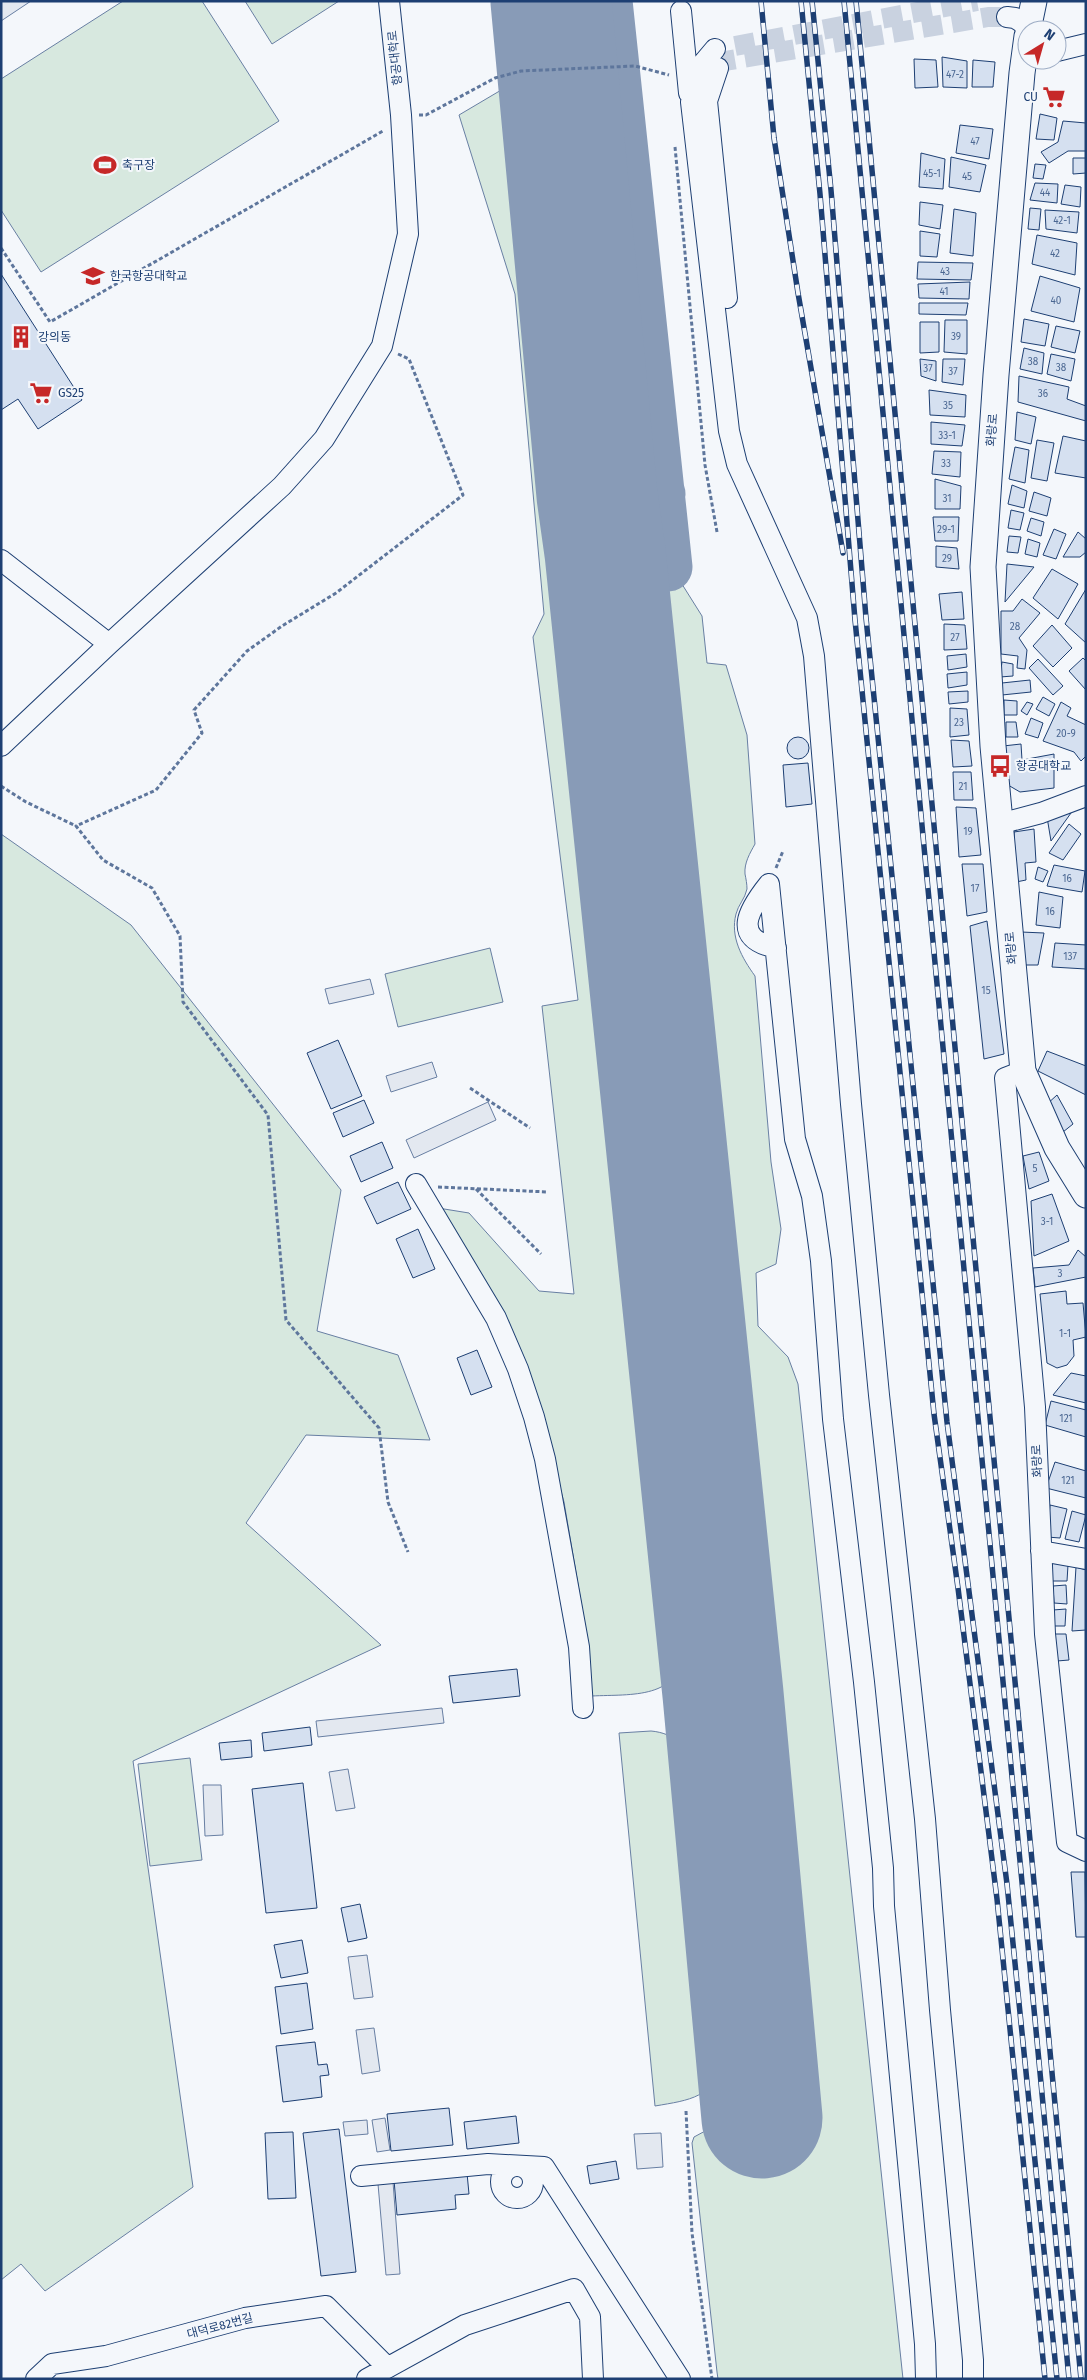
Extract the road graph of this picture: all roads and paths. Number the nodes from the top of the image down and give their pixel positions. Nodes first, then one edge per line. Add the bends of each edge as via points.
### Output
1 (389, 1) edge
2 (681, 11) dead end
3 (1086, 44) edge
4 (1067, 49) edge
5 (668, 68) dead end
6 (1022, 70) edge
7 (669, 75) junction
8 (670, 85) dead end
9 (691, 102) junction
10 (401, 118) junction
11 (675, 143) dead end
12 (1, 248) edge
13 (382, 346) junction
14 (737, 464) junction
15 (717, 532) dead end
16 (1, 560) edge
17 (109, 644) junction
18 (1, 746) edge
19 (1, 786) edge
20 (1086, 796) edge
21 (999, 824) junction
22 (76, 826) junction
23 (776, 948) dead end
24 (1023, 1071) junction
25 (470, 1088) dead end
26 (530, 1128) dead end
27 (417, 1185) joint
28 (475, 1189) junction
29 (548, 1192) dead end
30 (1086, 1195) edge
31 (541, 1254) dead end
32 (1041, 1551) junction
33 (408, 1552) dead end
34 (1086, 1559) edge
35 (583, 1708) dead end
36 (1086, 1851) edge
37 (686, 2111) dead end
38 (361, 2176) dead end
39 (387, 2367) junction
40 (36, 2379) edge
41 (367, 2379) edge
42 (594, 2379) edge
43 (680, 2379) edge
44 (712, 2379) edge
45 (926, 2379) edge
46 (973, 2379) edge

1 - 10 street, 항공대학로
2 - 9 street
3 - 4 street
5 - 7 path
6 - 21 main road, 화랑로 via 983,567
7 - 8 path
7 - 10 path via 635,66 521,71 496,78 426,115
9 - 14 street via 728,422
9 - 14 street via 704,62 717,59 707,100 741,431
10 - 12 path via 50,322
10 - 13 street, 항공대학로 via 408,234
11 - 15 path via 705,465
13 - 17 street, 항공대학로 via 324,439 300,466
13 - 22 path via 409,359 463,495 336,594 282,626 247,652 194,710 202,733 156,790
14 - 46 street via 807,618 814,656 851,1104 925,1819
16 - 17 street
17 - 18 street, 항공대학로
19 - 22 path
20 - 21 street
21 - 24 main road, 화랑로
22 - 33 path via 103,860 152,888 180,936 183,1002 268,1115 286,1320 379,1428 388,1502
23 - 45 street via 795,1139 812,1196 821,1261 840,1485 883,1868
24 - 30 main road, 화랑로 via 1057,1148
24 - 32 street, 화랑로 via 1004,1078 1035,1407
25 - 26 path
27 - 28 path
27 - 35 street via 496,1318 518,1368 534,1418 545,1459 579,1646
28 - 29 path
28 - 31 path
32 - 34 street
32 - 36 street, 화랑로 via 1045,1634 1067,1842
37 - 44 path via 692,2233
38 - 43 street via 488,2164 544,2167
39 - 40 street, 대덕로82번길 via 326,2306 245,2318 106,2356 52,2364
39 - 41 street
39 - 42 street via 465,2325 574,2289 590,2317

